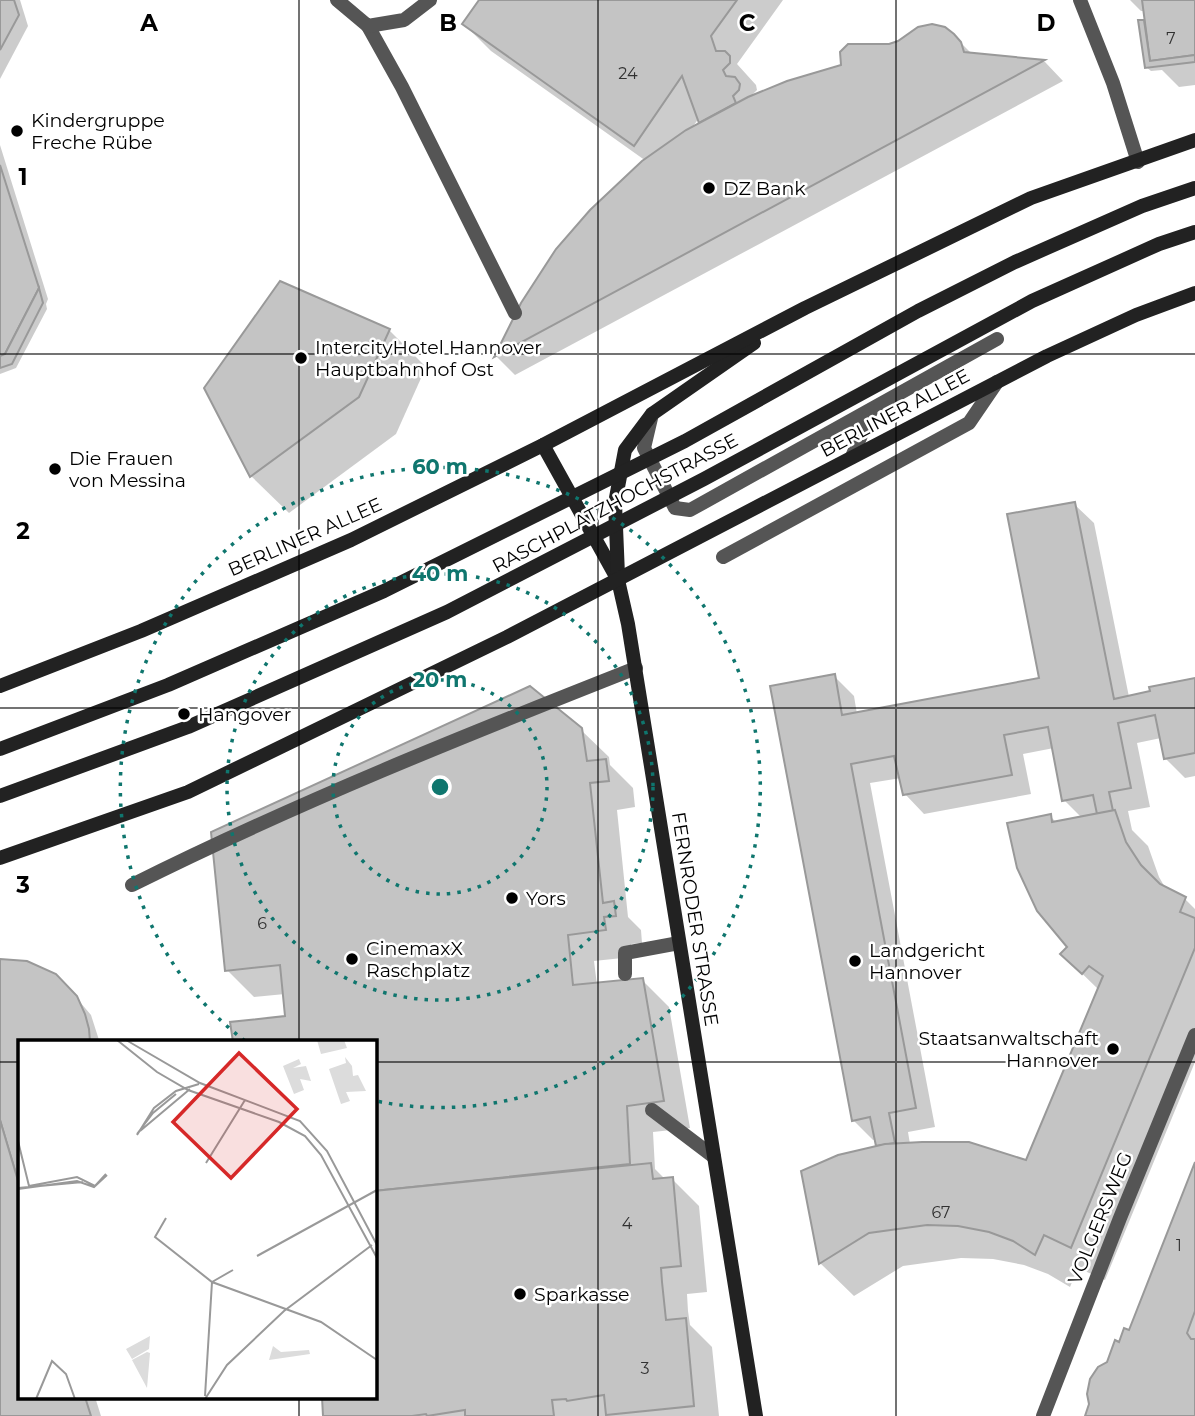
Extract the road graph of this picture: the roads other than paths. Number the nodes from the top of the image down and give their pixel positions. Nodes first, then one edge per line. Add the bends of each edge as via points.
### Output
1 (337, 0) edge
2 (430, 0) edge
3 (1080, 0) edge
4 (368, 26) junction
5 (1195, 140) edge
6 (1138, 162) junction
7 (1195, 188) edge
8 (1195, 232) edge
9 (1195, 293) edge
10 (805, 308) junction
11 (515, 313) dead end
12 (997, 339) dead end
13 (997, 382) junction
14 (871, 411) junction
15 (652, 414) junction
16 (543, 445) junction
17 (852, 457) junction
18 (723, 557) dead end
19 (618, 580) junction
20 (636, 668) junction
21 (0, 686) edge
22 (0, 749) edge
23 (0, 796) edge
24 (0, 858) edge
25 (132, 885) dead end
26 (679, 943) junction
27 (625, 974) dead end
28 (1195, 1035) edge
29 (652, 1110) dead end
30 (714, 1157) junction
31 (756, 1416) edge
32 (1043, 1416) edge

1 - 4 street
2 - 4 street via 404,20
3 - 6 street
4 - 11 street
5 - 6 main road, BERLINER ALLEE
6 - 10 main road, BERLINER ALLEE via 1031,198
7 - 22 main road, RASCHPLATZHOCHSTRASSE, bridge via 1142,206 1015,262 685,441 384,591 168,685
8 - 23 main road, RASCHPLATZHOCHSTRASSE, bridge via 1032,302 447,612 188,727
9 - 13 main road, BERLINER ALLEE via 1114,325
10 - 15 main road, BERLINER ALLEE
10 - 16 main road, BERLINER ALLEE
12 - 14 street
13 - 17 main road, BERLINER ALLEE
13 - 18 street via 969,423
14 - 15 street via 690,510 675,508 643,448
14 - 17 street
15 - 19 main road, BERLINER ALLEE via 625,450 615,503
16 - 19 main road, FERNRODER STRASSE
16 - 21 main road, BERLINER ALLEE via 338,545 141,631
17 - 19 main road, BERLINER ALLEE
19 - 20 main road, FERNRODER STRASSE
19 - 24 main road, BERLINER ALLEE via 188,792
20 - 25 street via 423,752
20 - 26 main road, FERNRODER STRASSE
26 - 27 street via 625,953
26 - 30 main road, FERNRODER STRASSE
28 - 32 street, VOLGERSWEG
29 - 30 street
30 - 31 main road, FERNRODER STRASSE

